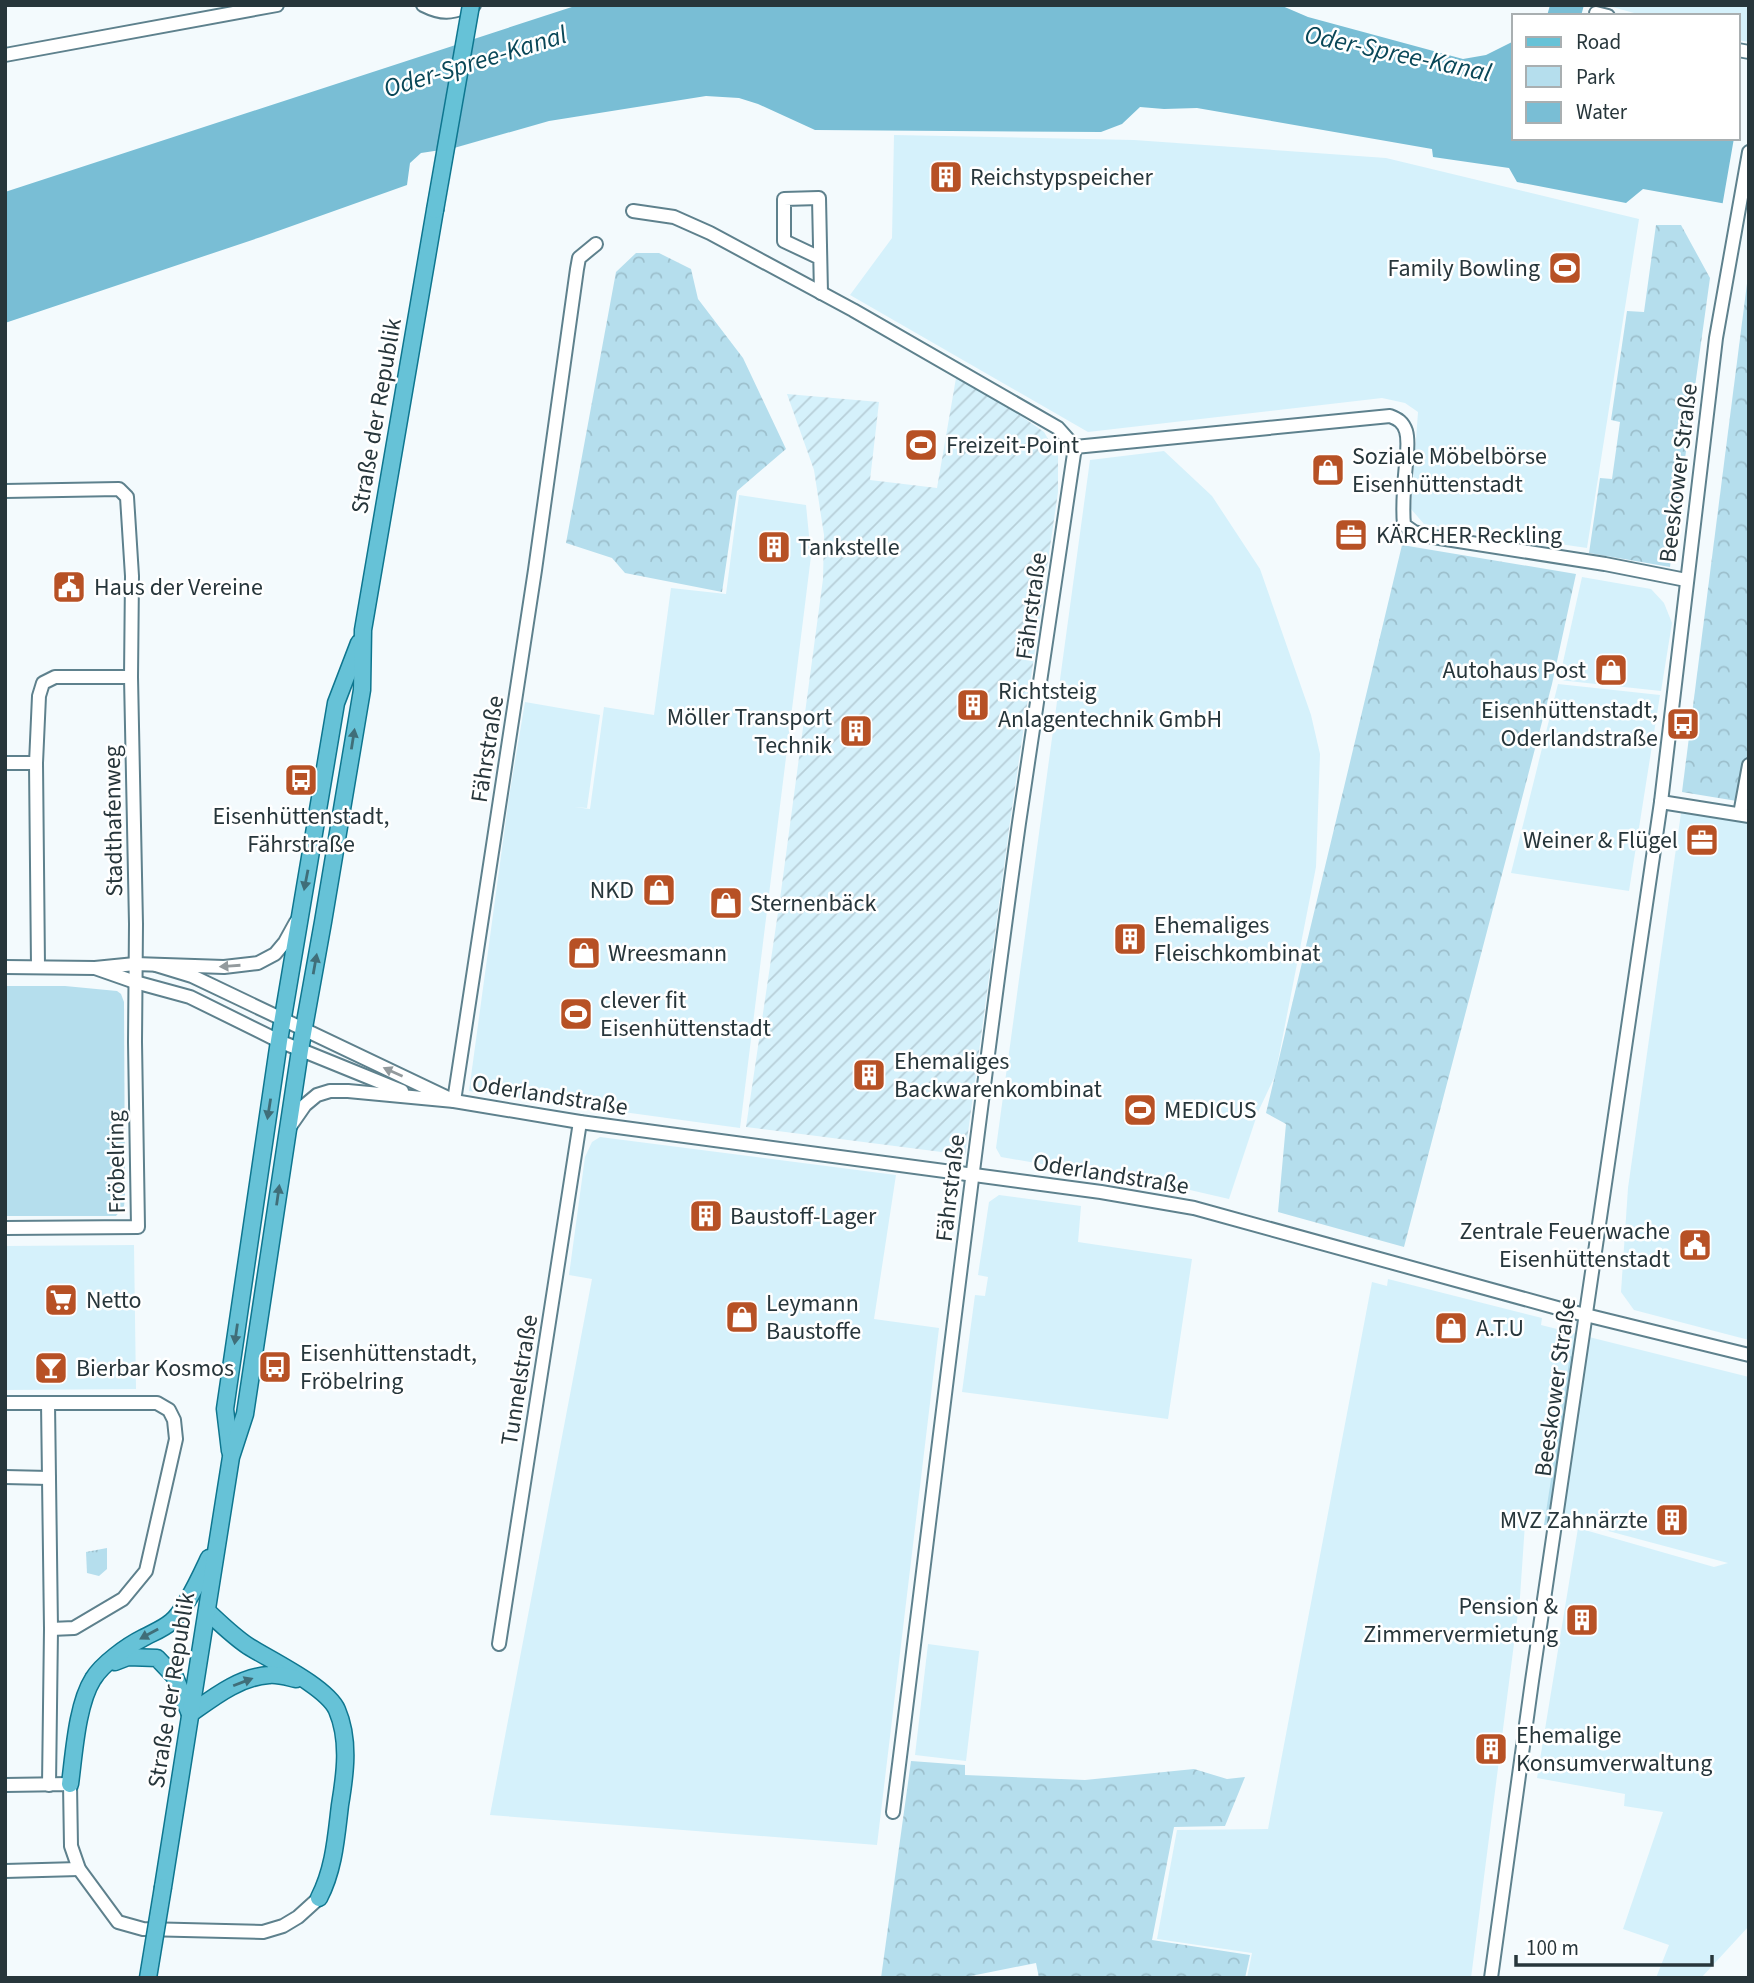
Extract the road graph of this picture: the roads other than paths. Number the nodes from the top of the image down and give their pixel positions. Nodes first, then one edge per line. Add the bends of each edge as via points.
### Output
1 (277, 5) edge
2 (423, 5) edge
3 (472, 5) edge
4 (5, 55) edge
5 (1749, 152) edge
6 (633, 211) dead end
7 (596, 244) dead end
8 (820, 258) junction
9 (821, 293) junction
10 (1075, 447) junction
11 (5, 491) edge
12 (1686, 580) junction
13 (363, 630) junction
14 (131, 677) junction
15 (5, 763) edge
16 (36, 763) junction
17 (1749, 765) edge
18 (1661, 802) junction
19 (1744, 815) edge
20 (299, 916) junction
21 (135, 964) junction
22 (156, 965) junction
23 (5, 967) edge
24 (38, 967) junction
25 (95, 968) junction
26 (135, 982) junction
27 (283, 1019) junction
28 (303, 1031) junction
29 (279, 1041) junction
30 (300, 1050) junction
31 (416, 1097) junction
32 (454, 1101) junction
33 (580, 1122) junction
34 (288, 1128) junction
35 (973, 1175) junction
36 (5, 1228) edge
37 (1587, 1314) junction
38 (1749, 1355) edge
39 (5, 1403) edge
40 (48, 1403) junction
41 (231, 1457) junction
42 (5, 1477) edge
43 (48, 1478) junction
44 (216, 1543) junction
45 (207, 1611) junction
46 (51, 1629) junction
47 (499, 1644) dead end
48 (103, 1667) junction
49 (303, 1680) junction
50 (190, 1714) junction
51 (49, 1784) junction
52 (70, 1784) junction
53 (5, 1785) edge
54 (893, 1812) dead end
55 (79, 1869) junction
56 (5, 1871) edge
57 (318, 1898) joint
58 (148, 1978) edge
59 (1491, 1978) edge

1 - 4 street
2 - 3 street via 447,13
3 - 13 main road, Straße der Republik, bridge
5 - 12 street, Beeskower Straße via 1716,338
6 - 9 street via 674,217
7 - 32 street, Fährstraße via 579,258 577,269
8 - 8 street via 819,198 784,199 784,241
8 - 9 street
9 - 10 street via 1058,428
10 - 12 street via 1390,416 1399,420 1408,440 1402,507 1404,525 1414,532
10 - 35 street, Fährstraße
11 - 14 street, Stadthafenweg via 119,489 128,497
12 - 18 street, Beeskower Straße
13 -> 20 main road, Straße der Republik via 336,703
28 -> 13 main road, Straße der Republik via 362,690
14 - 16 street via 55,677 43,683
14 - 21 street, Stadthafenweg
15 - 16 street
16 - 24 street
17 - 19 street
18 - 19 street
18 - 37 street, Beeskower Straße
20 -> 22 street via 275,954 258,963
20 - 27 main road, Straße der Republik
21 - 22 street
21 - 25 street
21 - 26 street, Fröbelring
22 - 27 street via 192,976
23 - 24 street
24 - 25 street
25 - 26 street
26 - 29 street via 190,997
26 - 36 street, Fröbelring via 138,1227
27 - 28 street
27 - 29 main road, Straße der Republik
28 - 30 main road, Straße der Republik
32 -> 28 street, Oderlandstraße
29 - 30 street
29 -> 41 main road, Straße der Republik via 225,1409
30 - 31 street, Oderlandstraße
30 - 34 main road, Straße der Republik
31 - 32 street, Oderlandstraße
31 - 34 street, Oderlandstraße via 330,1091 304,1105
32 - 33 street, Oderlandstraße
33 - 35 street, Oderlandstraße
33 - 47 street, Tunnelstraße
41 -> 34 main road, Straße der Republik via 245,1413
35 - 37 street, Oderlandstraße via 1195,1208
35 - 54 street, Fährstraße
37 - 38 street, Oderlandstraße
37 - 59 street, Beeskower Straße
39 - 40 street
40 - 43 street
40 - 46 street via 157,1403 169,1410 176,1439 146,1571 123,1599 74,1628
41 - 44 main road, Straße der Republik
42 - 43 street
43 - 46 street
44 - 45 main road, Straße der Republik
44 -> 48 main road via 193,1592 172,1622 136,1641
45 - 49 main road via 245,1644
45 - 50 main road, Straße der Republik
46 - 51 street
48 - 50 main road via 128,1657 157,1658 175,1677
48 - 52 main road via 84,1701
50 -> 49 main road via 248,1679 270,1674
49 - 57 main road via 320,1689 337,1709 344,1734 346,1766 332,1866
50 - 58 main road, Straße der Republik, bridge
51 - 52 street
51 - 53 street
52 - 55 street via 71,1846
55 - 56 street
55 - 57 street via 118,1922 144,1929 263,1932 298,1917

